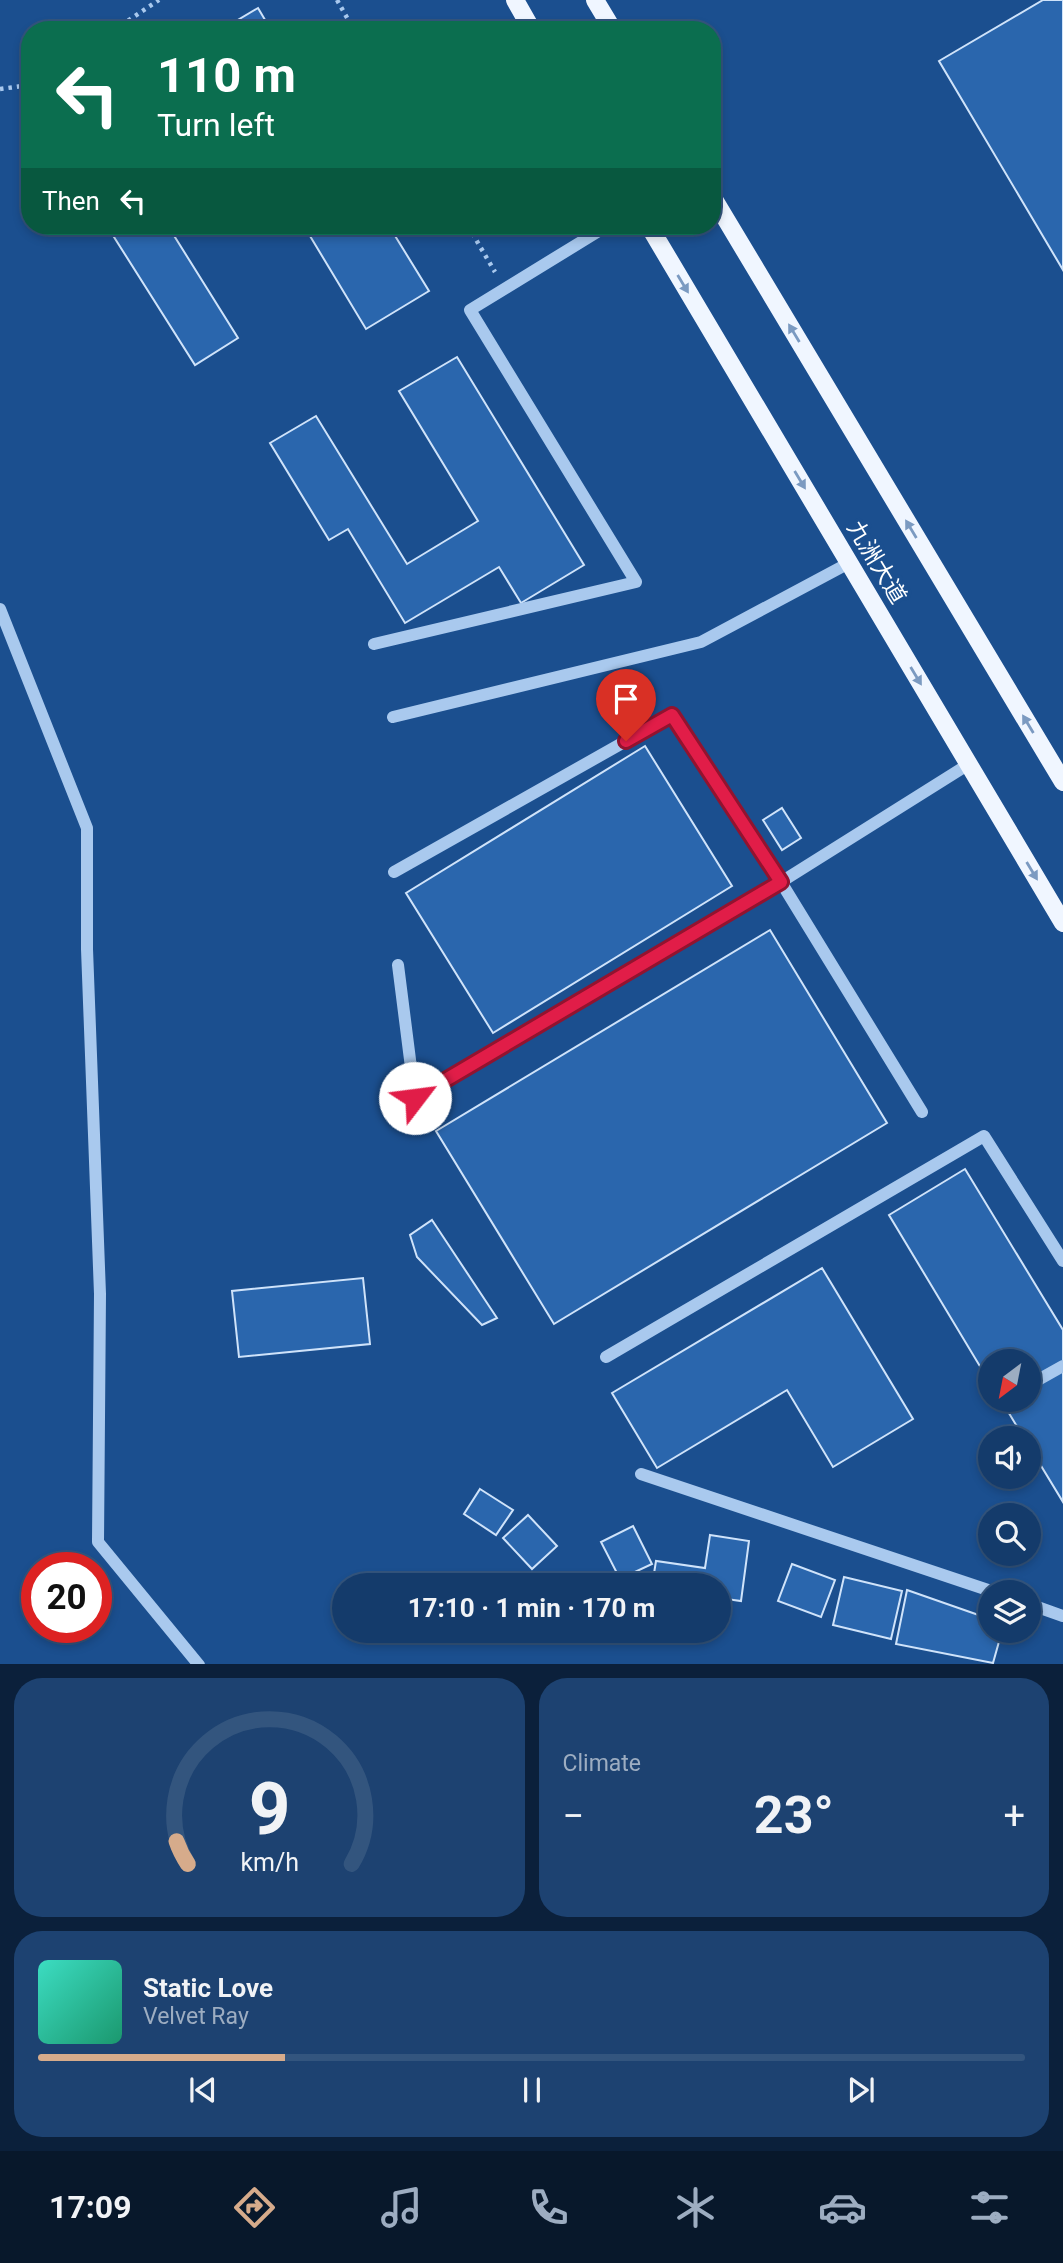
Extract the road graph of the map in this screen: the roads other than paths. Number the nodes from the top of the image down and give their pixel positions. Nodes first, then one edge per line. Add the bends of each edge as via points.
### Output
1 (515, 0) edge
2 (595, 0) edge
3 (527, 21) edge
4 (608, 21) edge
5 (721, 211) edge
6 (592, 235) edge
7 (654, 235) edge
8 (849, 563) junction
9 (0, 609) edge
10 (374, 643) dead end
11 (393, 718) dead end
12 (969, 764) junction
13 (1063, 782) edge
14 (394, 872) dead end
15 (781, 882) junction
16 (1063, 923) edge
17 (398, 965) dead end
18 (922, 1112) dead end
19 (1063, 1261) edge
20 (606, 1357) dead end
21 (1063, 1366) edge
22 (1041, 1378) edge
23 (641, 1474) dead end
24 (978, 1587) edge
25 (1041, 1608) edge
26 (1063, 1616) edge
27 (199, 1664) edge

1 - 3 main road
2 - 4 main road
13 -> 5 main road, 九洲大道
6 - 10 street via 470,310 636,582
7 -> 8 main road, 九洲大道
8 - 11 street via 701,642
8 -> 12 main road, 九洲大道
9 - 27 street via 87,828 100,1294 98,1542
12 - 15 street
12 -> 16 main road, 九洲大道
14 - 15 street via 672,715
15 - 17 street via 415,1098
15 - 18 street
19 - 20 street via 984,1136
21 - 22 street
23 - 24 street
25 - 26 street

